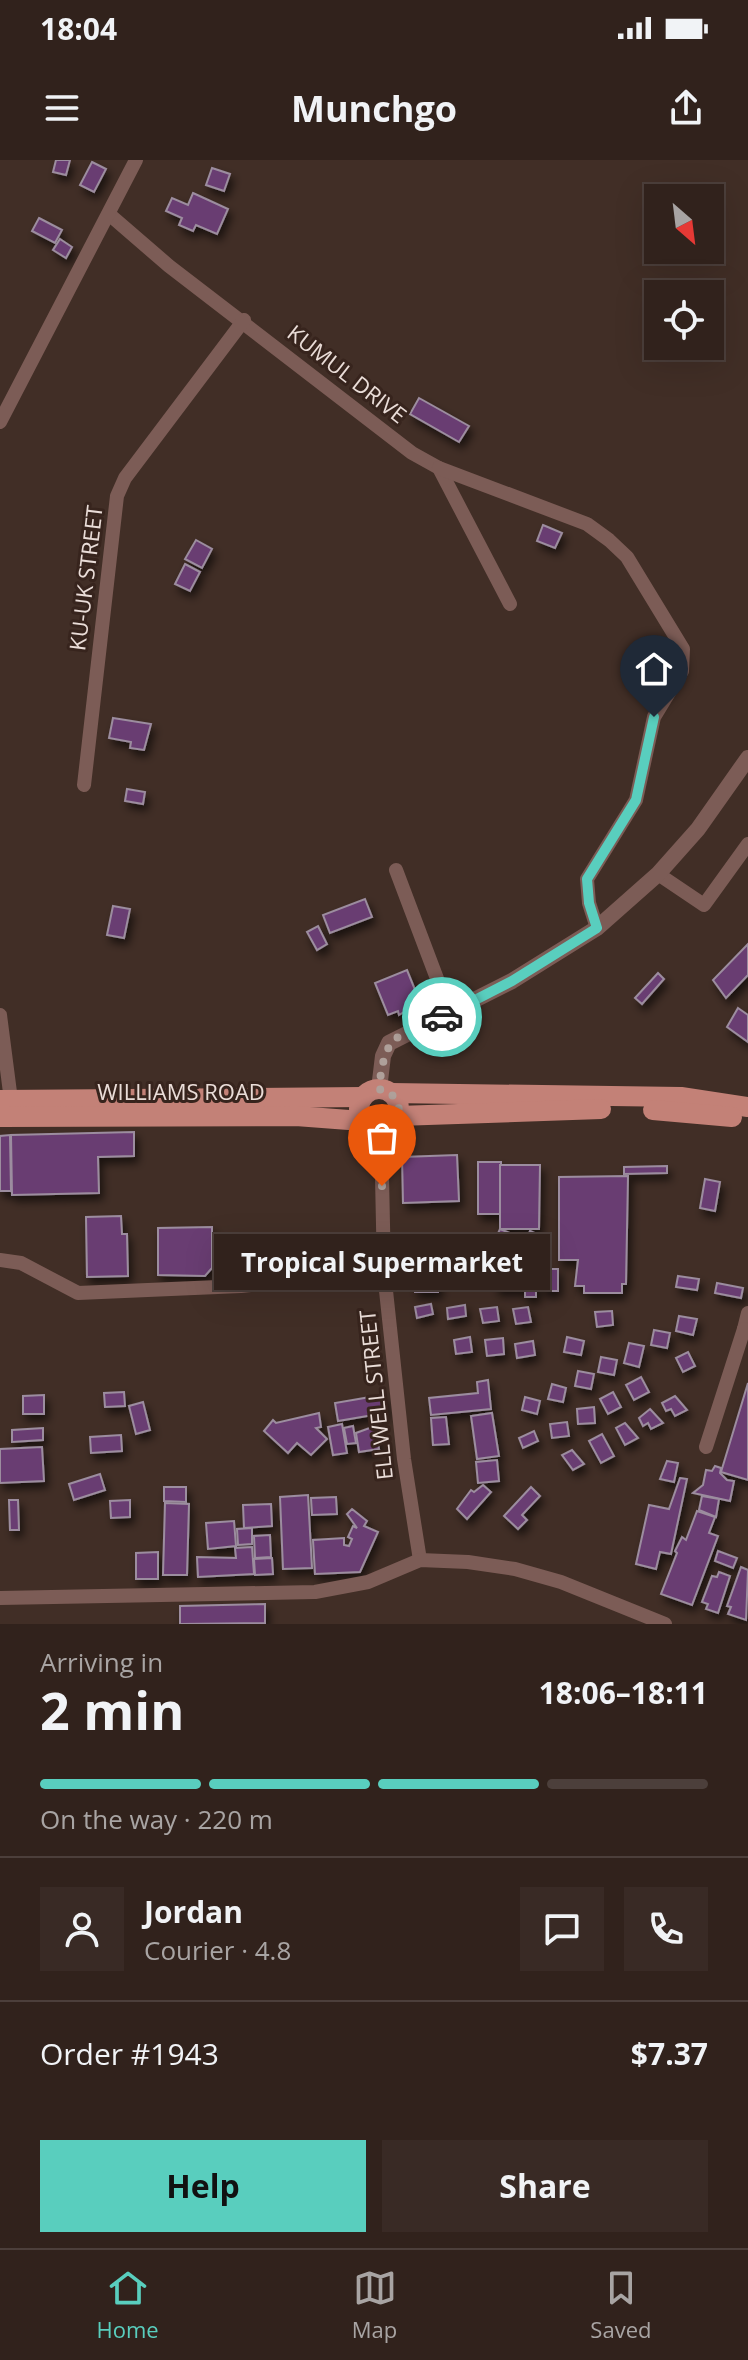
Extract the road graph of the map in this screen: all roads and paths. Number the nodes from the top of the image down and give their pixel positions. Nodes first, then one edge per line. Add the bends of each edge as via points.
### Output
1 (136, 160) edge
2 (110, 215) junction
3 (244, 320) junction
4 (0, 422) edge
5 (439, 468) junction
6 (510, 604) dead end
7 (748, 758) edge
8 (84, 785) dead end
9 (748, 844) edge
10 (396, 870) dead end
11 (658, 874) junction
12 (597, 928) junction
13 (450, 1013) junction
14 (0, 1015) edge
15 (378, 1093) junction
16 (748, 1107) edge
17 (6, 1108) edge
18 (398, 1116) junction
19 (748, 1121) edge
20 (372, 1125) junction
21 (0, 1260) edge
22 (384, 1272) junction
23 (748, 1313) edge
24 (746, 1329) edge
25 (706, 1447) dead end
26 (420, 1560) junction
27 (0, 1598) edge
28 (665, 1624) edge

1 - 2 street
2 - 3 street, KUMUL DRIVE
2 - 4 street
3 - 5 street, KUMUL DRIVE via 412,453
3 - 8 street, KU-UK STREET via 125,478 117,496
5 - 6 street
5 - 12 street, KUMUL DRIVE via 587,524 609,540 627,557 683,649 682,671 654,717 636,800 587,879
7 - 11 street via 698,829
9 - 11 street via 704,905
10 - 13 street
11 - 12 street
12 - 13 street
13 - 15 street via 389,1043
14 - 17 street
15 - 16 main road, WILLIAMS ROAD via 681,1097
15 - 17 main road, WILLIAMS ROAD
15 - 18 main road via 396,1099
15 - 20 main road via 359,1113
17 - 20 main road, WILLIAMS ROAD via 296,1116
18 - 19 main road via 646,1109
18 - 20 main road via 391,1125
20 - 22 street, ELLWELL STREET
21 - 22 street via 21,1263 78,1293 241,1286
22 - 26 street, ELLWELL STREET
23 - 24 street
24 - 25 street
26 - 27 street via 368,1582 315,1592
26 - 28 street via 515,1569

